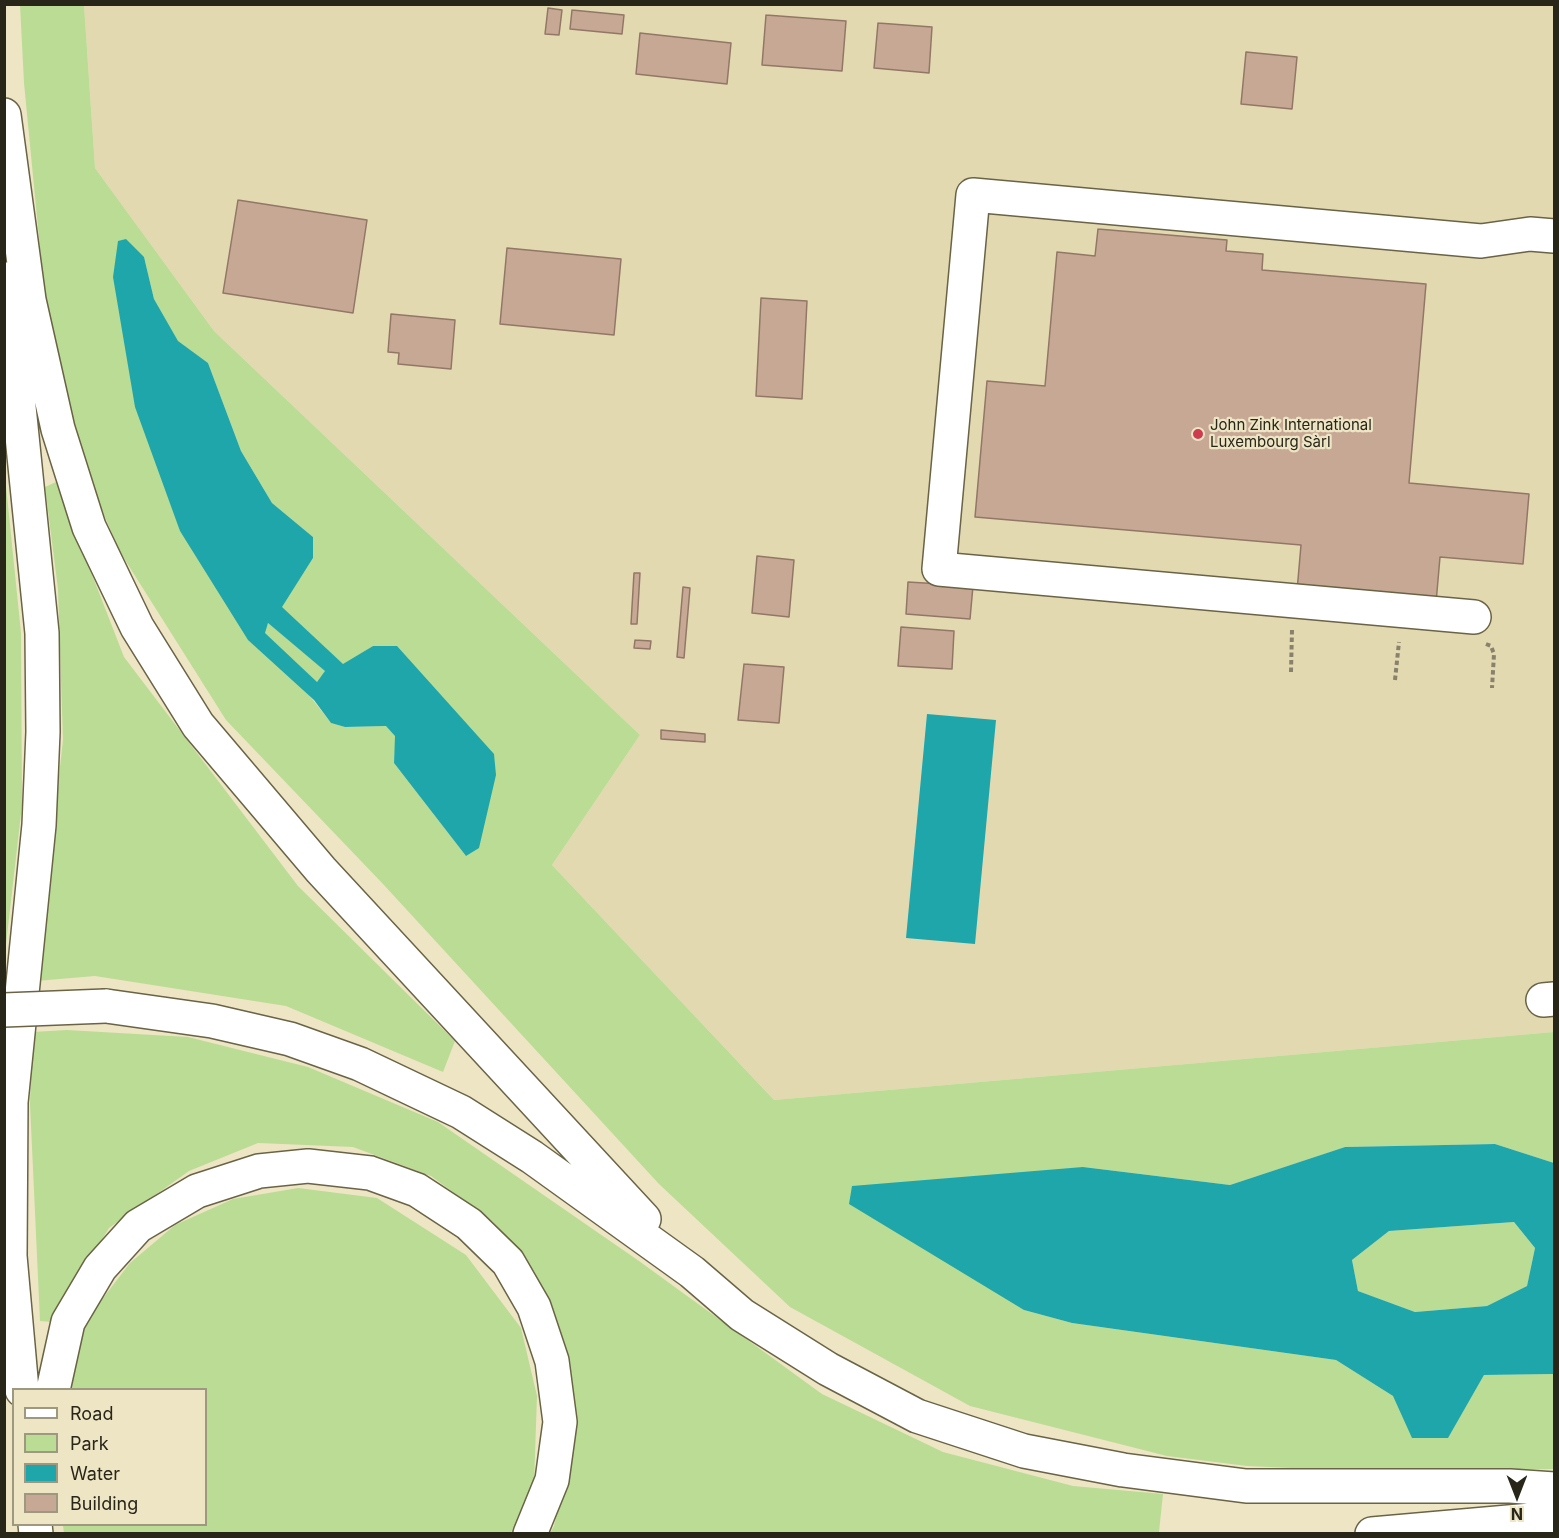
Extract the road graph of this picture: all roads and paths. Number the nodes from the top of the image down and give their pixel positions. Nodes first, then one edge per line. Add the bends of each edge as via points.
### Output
1 (4, 115) edge
2 (1554, 236) edge
3 (4, 261) edge
4 (1293, 602) junction
5 (1401, 611) junction
6 (1474, 617) joint
7 (1291, 672) dead end
8 (1395, 680) dead end
9 (1492, 688) dead end
10 (4, 1010) edge
11 (692, 1272) junction
12 (22, 1388) edge
13 (53, 1388) edge
14 (1554, 1489) edge
15 (1554, 1518) edge
16 (530, 1533) edge
17 (1372, 1533) edge

1 - 11 main road via 29,300 58,429 89,527 137,627 198,725 321,870
2 - 4 main road via 1530,234 1481,241 973,195 939,569
3 - 12 main road via 41,622 43,710 39,825 11,1102 10,1256
4 - 5 main road
4 - 7 path
5 - 6 main road
5 - 8 path
6 - 9 path via 1475,638 1491,646 1494,654
10 - 11 main road, bridge via 105,1006 212,1021 290,1039 360,1064 461,1113 522,1150
11 - 14 main road via 742,1315 828,1370 917,1416 1024,1451 1123,1470 1246,1486
13 - 16 main road via 68,1322 100,1268 138,1226 197,1191 259,1171 308,1166 370,1173 417,1190 470,1224 508,1262 534,1307 552,1361 560,1422 552,1480
15 - 17 main road

